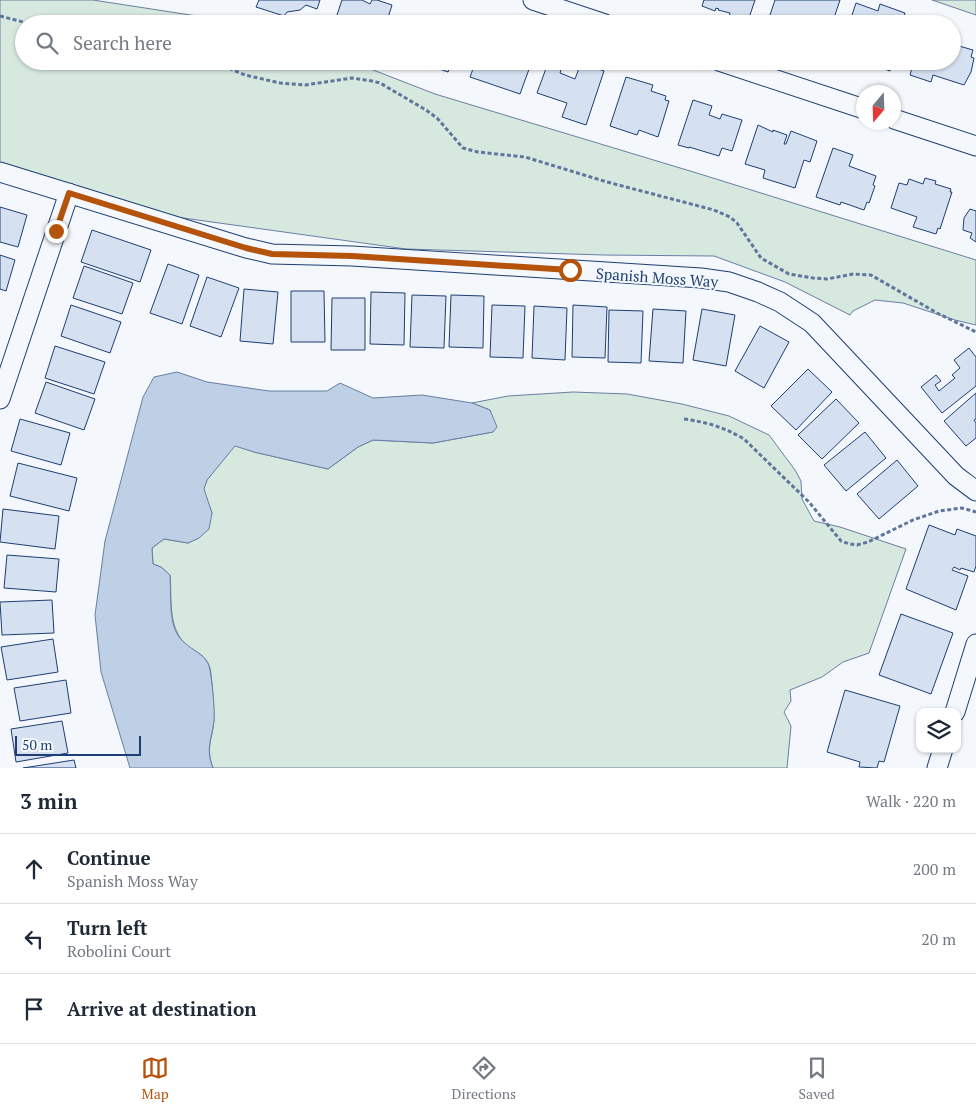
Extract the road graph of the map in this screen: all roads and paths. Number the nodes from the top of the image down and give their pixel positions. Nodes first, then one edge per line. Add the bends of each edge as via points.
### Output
1 (533, 0) edge
2 (578, 15) edge
3 (0, 16) edge
4 (15, 20) edge
5 (233, 70) edge
6 (746, 70) edge
7 (856, 106) edge
8 (901, 121) edge
9 (976, 146) edge
10 (0, 172) edge
11 (69, 193) junction
12 (976, 332) edge
13 (0, 399) edge
14 (684, 419) dead end
15 (976, 491) edge
16 (976, 512) edge
17 (976, 644) edge
18 (956, 708) edge
19 (942, 753) edge
20 (937, 768) edge

1 - 2 street
3 - 4 path
5 - 12 path via 280,83 305,85 362,78 380,83 426,110 463,148 525,157 714,210 737,223 762,258 790,274 827,279 853,274 871,275
6 - 7 street
8 - 9 street
10 - 11 street, Spanish Moss Way
11 - 13 street
11 - 15 street, Spanish Moss Way via 272,254 352,256 729,282 780,302 812,323 956,476
14 - 16 path via 710,423 744,438 806,497 841,541 850,544 868,542 939,510 962,508
17 - 18 street
19 - 20 street

